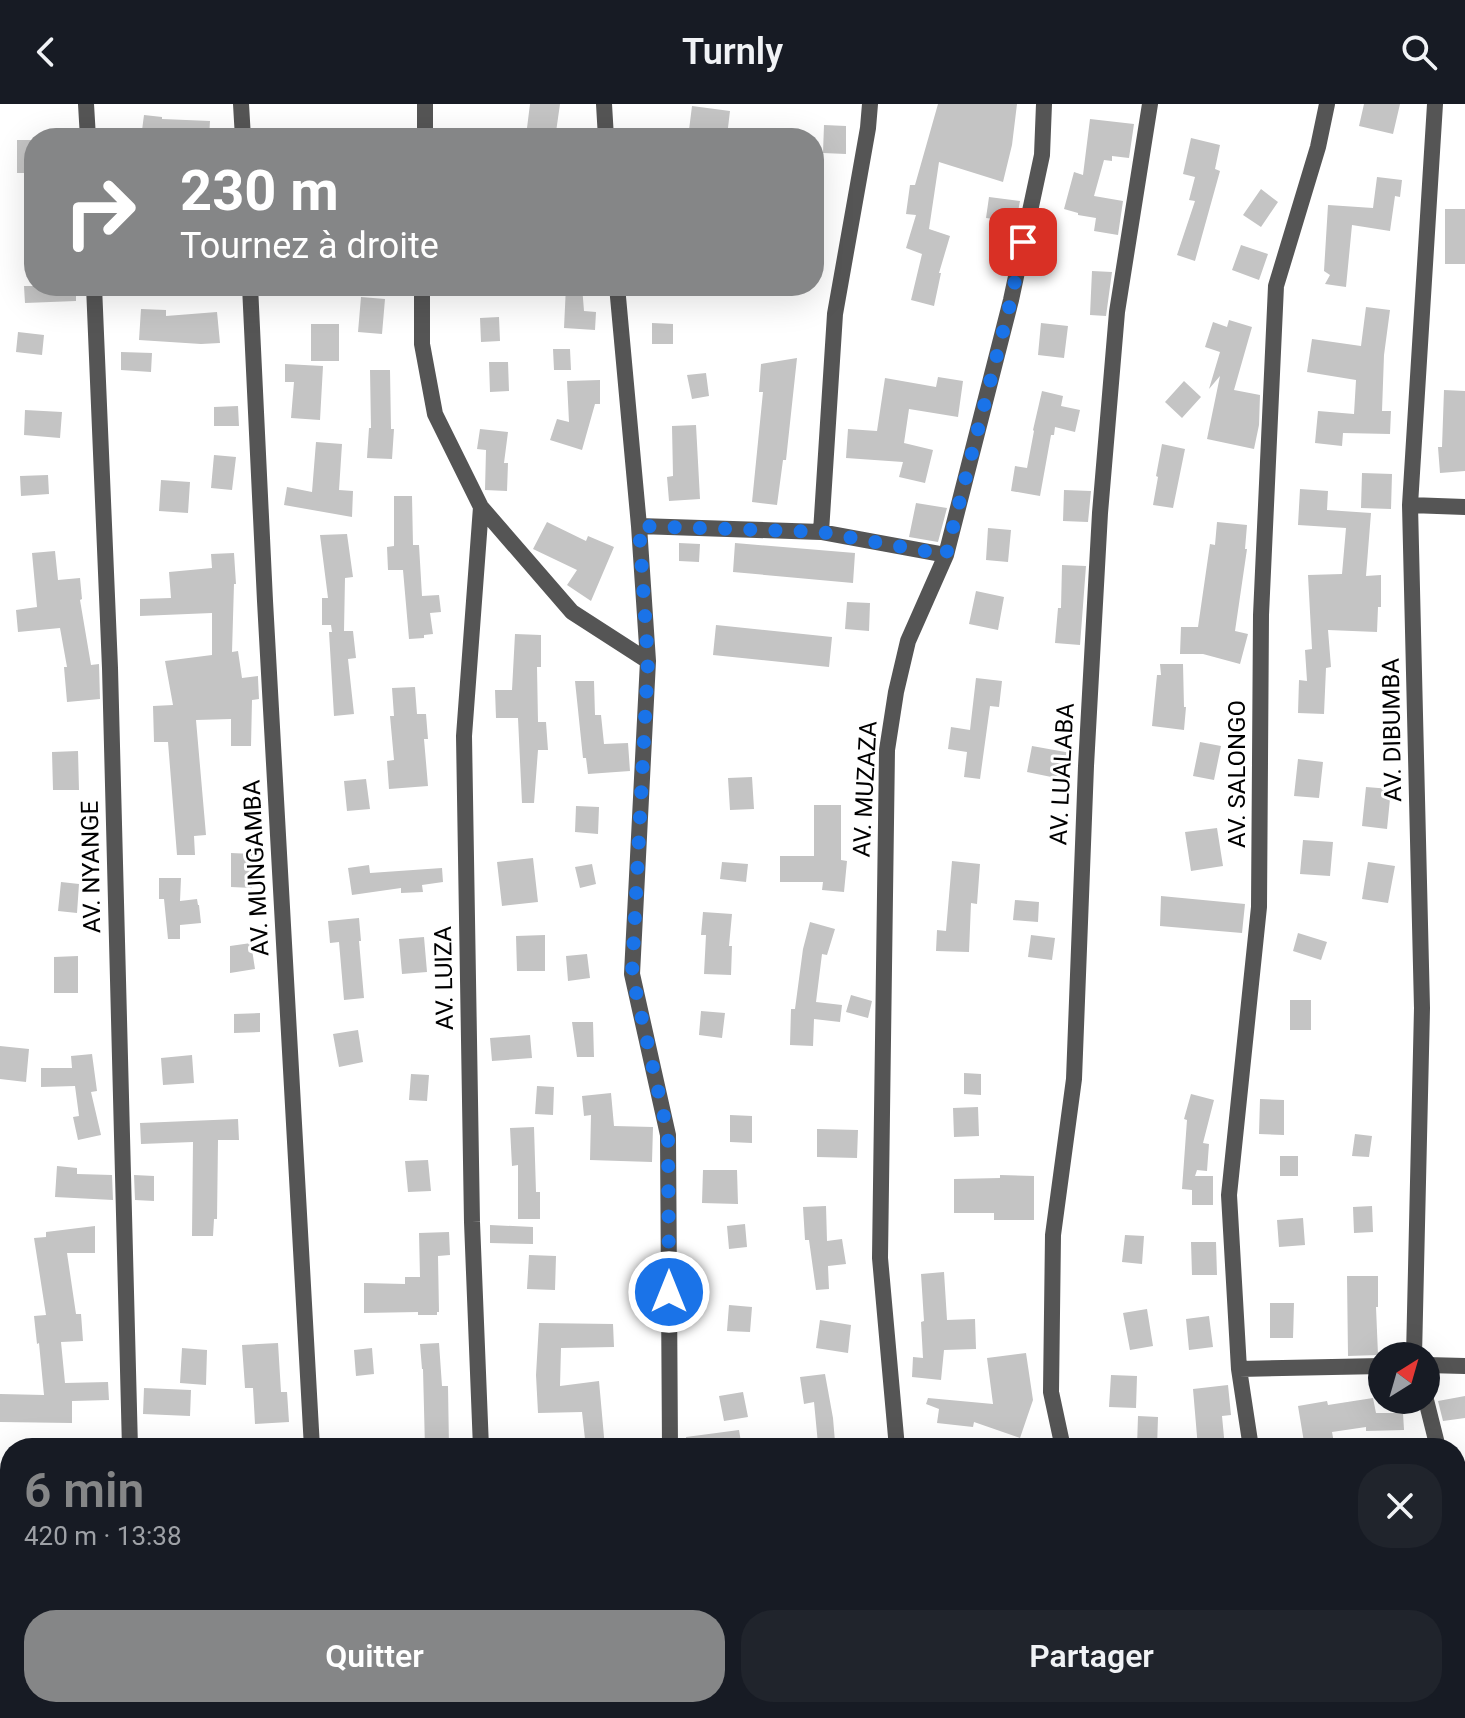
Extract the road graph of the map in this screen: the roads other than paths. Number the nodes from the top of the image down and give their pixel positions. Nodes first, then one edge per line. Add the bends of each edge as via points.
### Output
1 (86, 104) edge
2 (241, 104) edge
3 (425, 104) edge
4 (604, 104) edge
5 (870, 104) edge
6 (1044, 104) edge
7 (1150, 104) edge
8 (1327, 104) edge
9 (1435, 104) edge
10 (87, 128) edge
11 (242, 128) edge
12 (425, 128) edge
13 (605, 128) edge
14 (94, 296) edge
15 (250, 296) edge
16 (422, 296) edge
17 (618, 296) edge
18 (1410, 505) junction
19 (481, 507) junction
20 (1465, 507) edge
21 (639, 526) junction
22 (821, 532) junction
23 (946, 555) junction
24 (648, 661) junction
25 (1414, 1342) edge
26 (1440, 1365) edge
27 (1368, 1366) edge
28 (1465, 1366) edge
29 (1239, 1369) junction
30 (1430, 1414) edge
31 (130, 1438) edge
32 (311, 1438) edge
33 (481, 1438) edge
34 (670, 1438) edge
35 (896, 1438) edge
36 (1061, 1438) edge
37 (1249, 1438) edge
38 (1436, 1438) edge

1 - 10 street
2 - 11 street
3 - 12 street
4 - 13 street
5 - 22 street via 835,314
6 - 23 street, AV. MUZAZA via 1042,155 1011,300
7 - 36 street, AV. LUALABA via 1117,312 1100,513 1074,1079 1053,1235 1051,1392
8 - 29 street, AV. SALONGO via 1276,286 1261,615 1259,907 1229,1195
9 - 18 street, AV. DIBUMBA
14 - 31 street, AV. NYANGE via 110,668
15 - 32 street, AV. MUNGAMBA
16 - 19 street via 422,344 435,414
17 - 21 street
18 - 20 street
18 - 25 street, AV. DIBUMBA via 1422,1008
19 - 24 street via 572,612
19 - 33 street, AV. LUIZA via 464,736
21 - 22 street
21 - 24 street
22 - 23 street
23 - 35 street, AV. MUZAZA via 908,641 887,750 880,1258
24 - 34 street via 632,974 668,1135
26 - 28 street
27 - 29 street
29 - 37 street, AV. SALONGO
30 - 38 street

